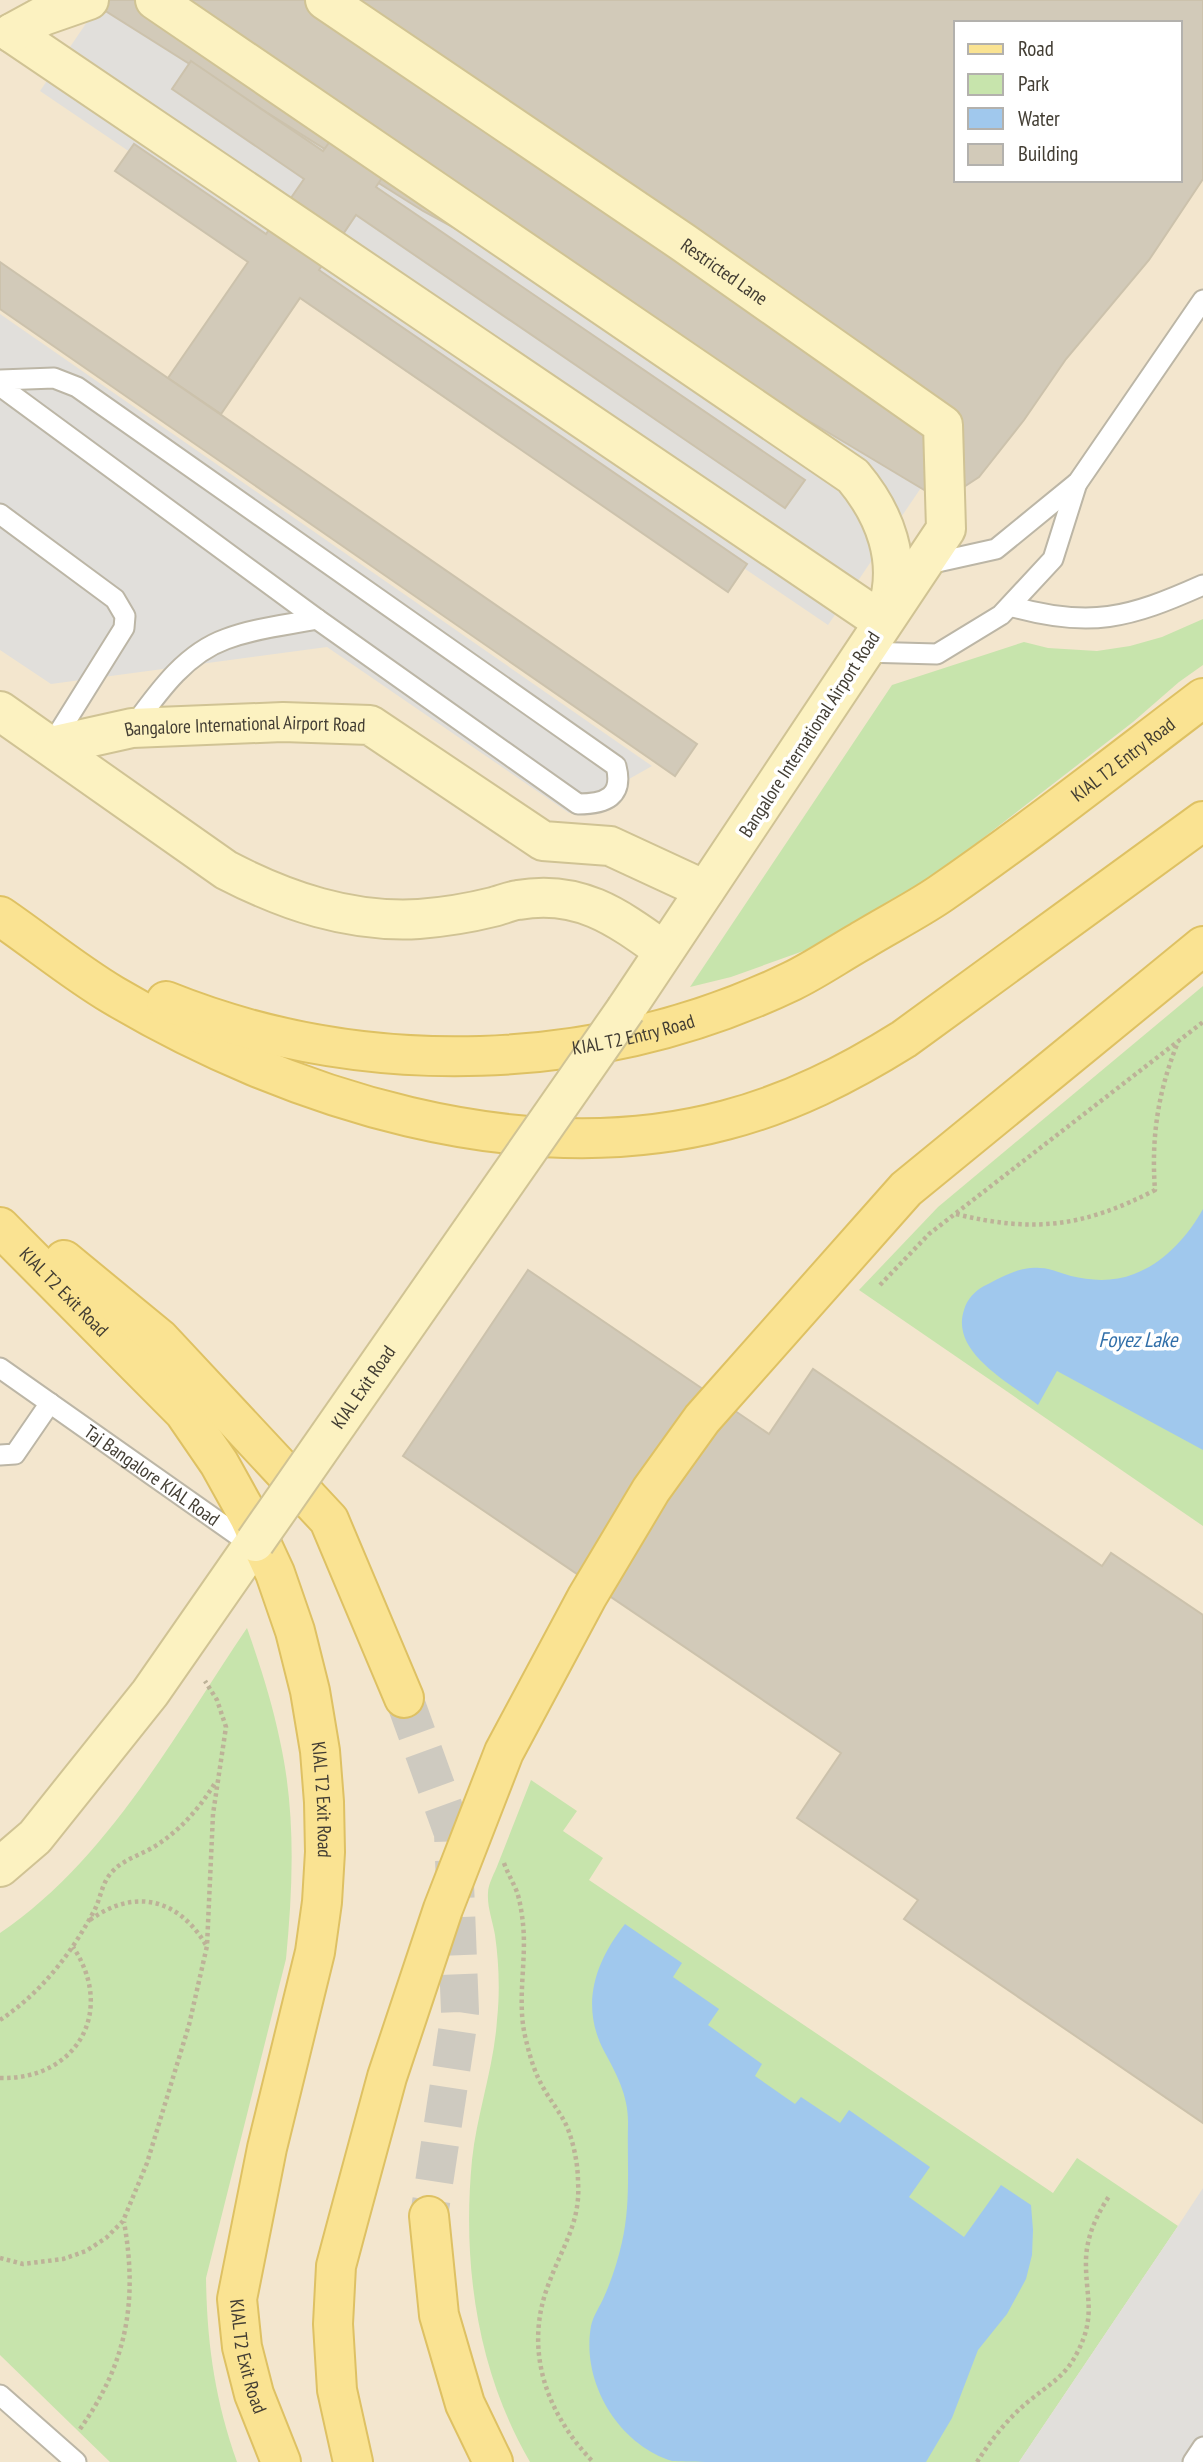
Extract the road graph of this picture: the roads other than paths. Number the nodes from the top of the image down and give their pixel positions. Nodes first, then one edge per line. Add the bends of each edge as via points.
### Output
1 (34, 0) edge
2 (89, 0) edge
3 (155, 0) edge
4 (325, 0) edge
5 (6, 42) edge
6 (1203, 300) edge
7 (0, 380) edge
8 (0, 386) edge
9 (1077, 482) junction
10 (0, 514) edge
11 (920, 566) junction
12 (1203, 585) edge
13 (1010, 606) junction
14 (317, 619) junction
15 (873, 637) junction
16 (1203, 698) edge
17 (0, 711) edge
18 (132, 728) junction
19 (51, 746) junction
20 (1203, 821) edge
21 (705, 890) junction
22 (0, 908) edge
23 (0, 916) edge
24 (1203, 946) edge
25 (663, 950) junction
26 (0, 1208) edge
27 (0, 1227) edge
28 (0, 1368) edge
29 (50, 1403) junction
30 (0, 1455) edge
31 (254, 1544) junction
32 (404, 1698) tunnel mouth
33 (0, 1867) edge
34 (429, 2216) tunnel mouth
35 (0, 2395) edge
36 (1203, 2447) edge
37 (69, 2456) edge
38 (281, 2462) edge
39 (353, 2462) edge
40 (493, 2462) edge
41 (1193, 2462) edge

1 - 5 main road
2 - 5 main road via 43,16
3 - 15 main road via 853,476 869,495 890,541 893,582
4 - 11 main road, Restricted Lane via 943,425 946,529
5 - 15 main road
6 - 9 lane
7 - 14 lane via 54,378 77,387 616,766 619,779 613,794 598,804 578,804
8 - 14 lane
9 - 11 lane via 996,549
9 - 13 lane via 1053,559
10 - 19 lane via 115,599 125,615 124,628
11 - 15 main road, Restricted Lane
12 - 13 lane via 1127,615 1068,618
13 - 15 lane via 937,654
14 - 18 lane via 225,639 193,657 164,684
15 - 21 main road, Bangalore International Airport Road
16 - 22 main road, KIAL T2 Entry Road via 939,895 793,981 731,1007 600,1044 465,1057 397,1055 261,1033 132,987
17 - 19 main road
18 - 19 main road, Bangalore International Airport Road
18 - 21 main road, Bangalore International Airport Road via 283,722 370,725 543,841 610,846
19 - 25 main road via 226,870 302,903 342,914 417,919 517,900 567,899 622,920
20 - 23 main road via 863,1065 819,1087 726,1120 621,1138 506,1134 373,1107 298,1084 168,1026 57,959
21 - 25 main road, KIAL Exit Road
24 - 39 main road via 906,1189 702,1419 651,1490 587,1597 504,1752 443,1909 387,2077 348,2221 336,2266 333,2325 337,2390
25 - 31 main road, KIAL Exit Road, bridge
26 - 32 main road, KIAL T2 Exit Road via 160,1339 329,1520
27 - 38 main road, KIAL T2 Exit Road via 184,1412 219,1463 275,1573 310,1690 324,1802 322,1902 315,1952 267,2148 237,2299 242,2347 254,2394
28 - 29 lane, Taj Bangalore KIAL Road
29 - 30 lane via 15,1454
29 - 31 lane, Taj Bangalore KIAL Road
31 - 33 main road, KIAL Exit Road via 150,1693 35,1837
34 - 40 main road via 439,2315 465,2404
35 - 37 lane
36 - 41 lane

